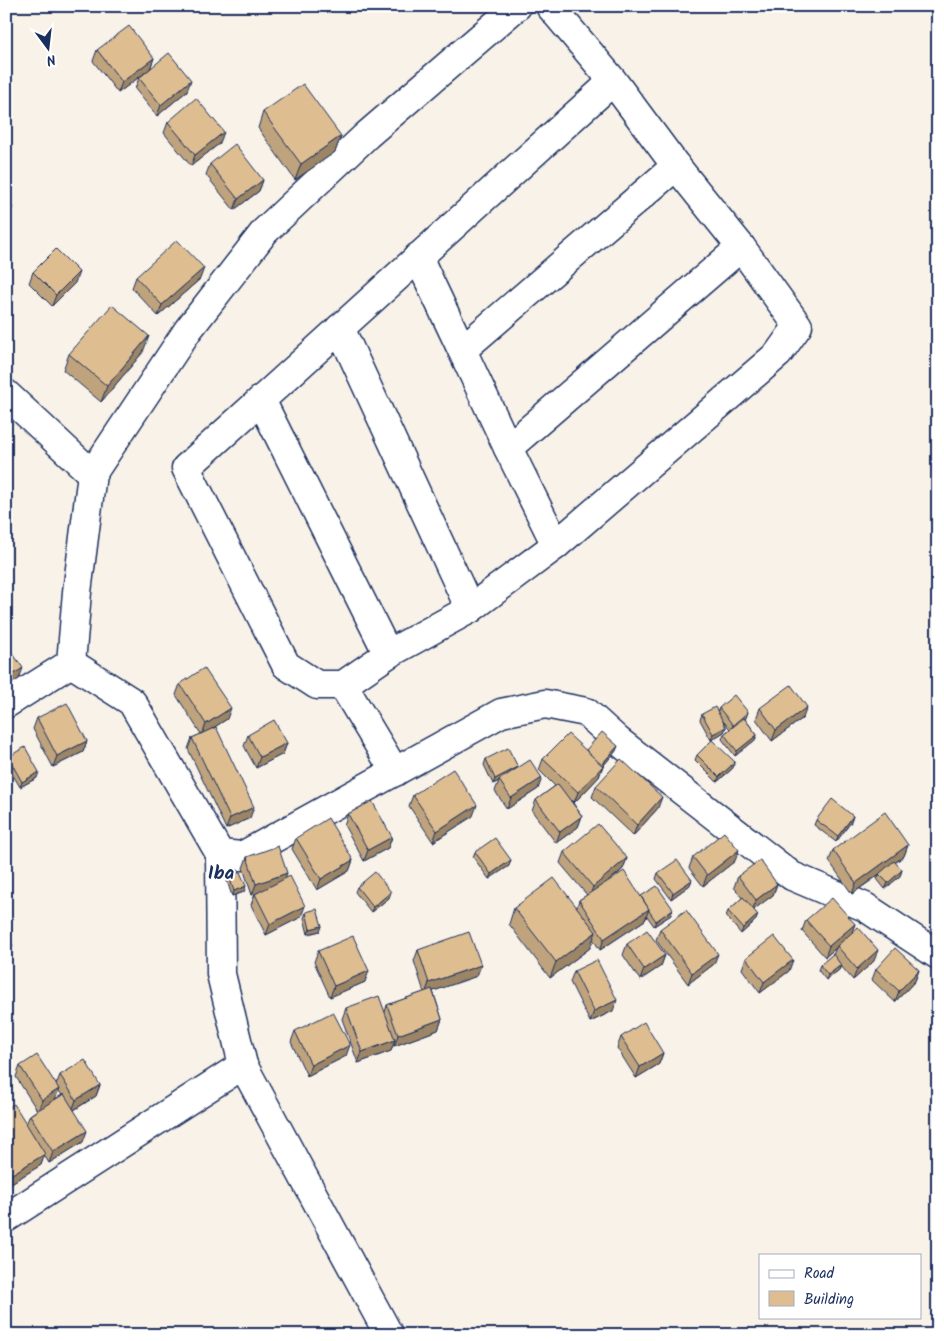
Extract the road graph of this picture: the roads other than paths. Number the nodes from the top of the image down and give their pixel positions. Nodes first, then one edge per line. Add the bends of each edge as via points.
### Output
1 (517, 6) edge
2 (550, 6) edge
3 (613, 81) junction
4 (676, 166) junction
5 (741, 247) junction
6 (418, 257) junction
7 (340, 328) junction
8 (462, 350) junction
9 (6, 394) edge
10 (261, 400) junction
11 (508, 448) junction
12 (92, 474) junction
13 (556, 545) junction
14 (470, 609) junction
15 (388, 654) junction
16 (71, 663) junction
17 (343, 685) junction
18 (6, 704) edge
19 (395, 772) junction
20 (220, 854) junction
21 (938, 954) edge
22 (243, 1065) junction
23 (6, 1218) edge
24 (389, 1335) edge

1 - 12 street via 367,135 265,231 188,330
2 - 3 street
3 - 4 street
3 - 6 street
4 - 5 street
4 - 8 street
5 - 11 street
5 - 13 street via 798,326 778,354
6 - 7 street
6 - 8 street
7 - 10 street
7 - 14 street
8 - 11 street
9 - 12 street
10 - 15 street
10 - 17 street via 186,468 286,665 317,685
11 - 13 street
12 - 16 street
13 - 14 street
14 - 15 street
15 - 17 street
16 - 18 street
16 - 20 street via 132,702
17 - 19 street
19 - 20 street via 242,856
19 - 21 street via 501,713 546,704 586,712 624,746 792,876 865,907
20 - 22 street via 221,974
22 - 23 street
22 - 24 street

